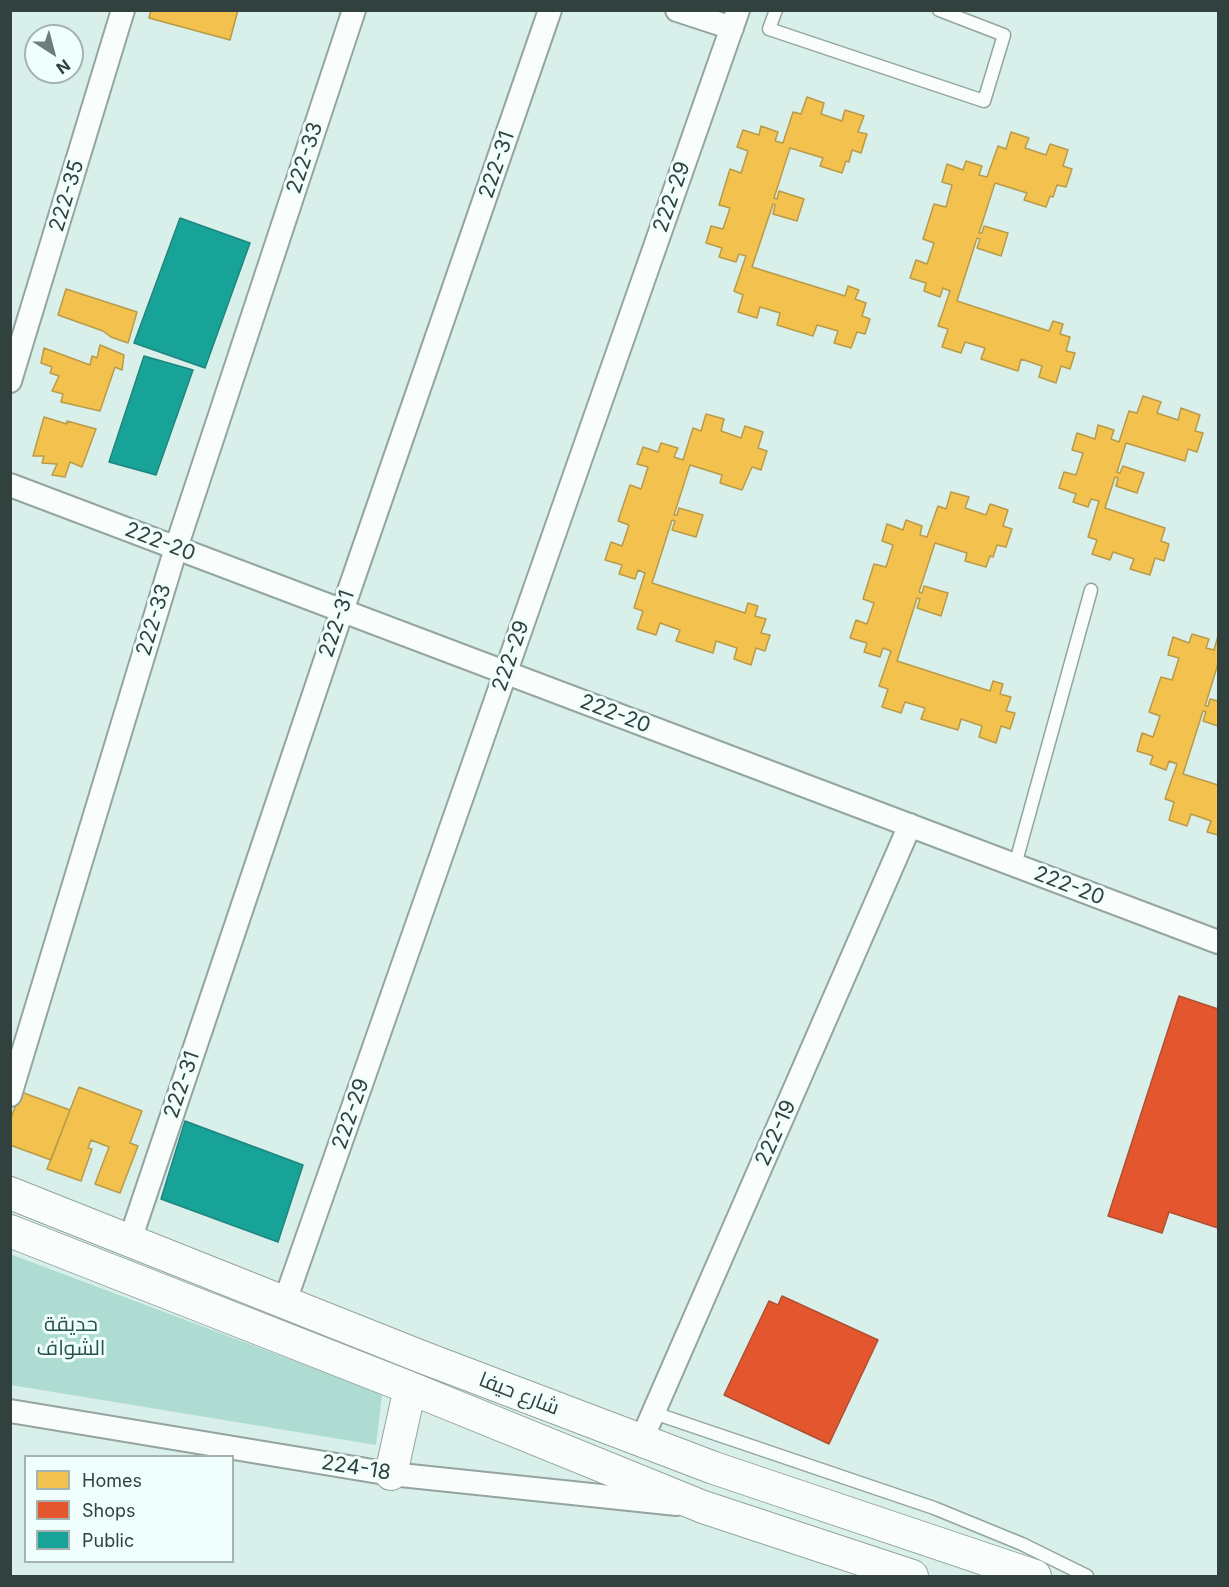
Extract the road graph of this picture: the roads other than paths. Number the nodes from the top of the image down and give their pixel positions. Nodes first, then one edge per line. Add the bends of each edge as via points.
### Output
1 (123, 10) edge
2 (354, 10) edge
3 (550, 10) edge
4 (677, 10) edge
5 (776, 10) edge
6 (939, 10) edge
7 (735, 19) edge
8 (10, 381) edge
9 (10, 485) edge
10 (176, 548) junction
11 (1091, 590) dead end
12 (342, 611) junction
13 (506, 672) junction
14 (909, 825) junction
15 (1015, 865) junction
16 (1218, 942) edge
17 (10, 1095) edge
18 (10, 1192) edge
19 (10, 1231) edge
20 (130, 1240) junction
21 (285, 1301) junction
22 (410, 1388) junction
23 (10, 1411) edge
24 (654, 1413) junction
25 (641, 1441) junction
26 (391, 1474) junction
27 (703, 1507) junction
28 (912, 1576) edge
29 (1035, 1576) edge
30 (1087, 1576) edge

1 - 8 street, 222-35
2 - 10 street, 222-33
3 - 12 street, 222-31
4 - 7 street
5 - 6 lane via 770,29 984,101 1004,35
7 - 13 street, 222-29
9 - 10 street, 222-20
10 - 12 street, 222-20
10 - 17 street, 222-33
11 - 15 lane
12 - 13 street, 222-20
12 - 20 street, 222-31
13 - 14 street, 222-20
13 - 21 street, 222-29
14 - 15 street, 222-20
14 - 24 street, 222-19
15 - 16 street, 222-20
18 - 20 main road, شارع حيفا
19 - 22 main road, شارع حيفا
20 - 21 main road, شارع حيفا
21 - 25 main road, شارع حيفا
22 - 26 main road
22 - 27 main road, شارع حيفا
23 - 26 street, 224-18
24 - 25 street, 222-19
24 - 30 lane via 934,1508
25 - 29 main road, شارع حيفا
26 - 27 street, 224-18
27 - 28 main road, شارع حيفا

